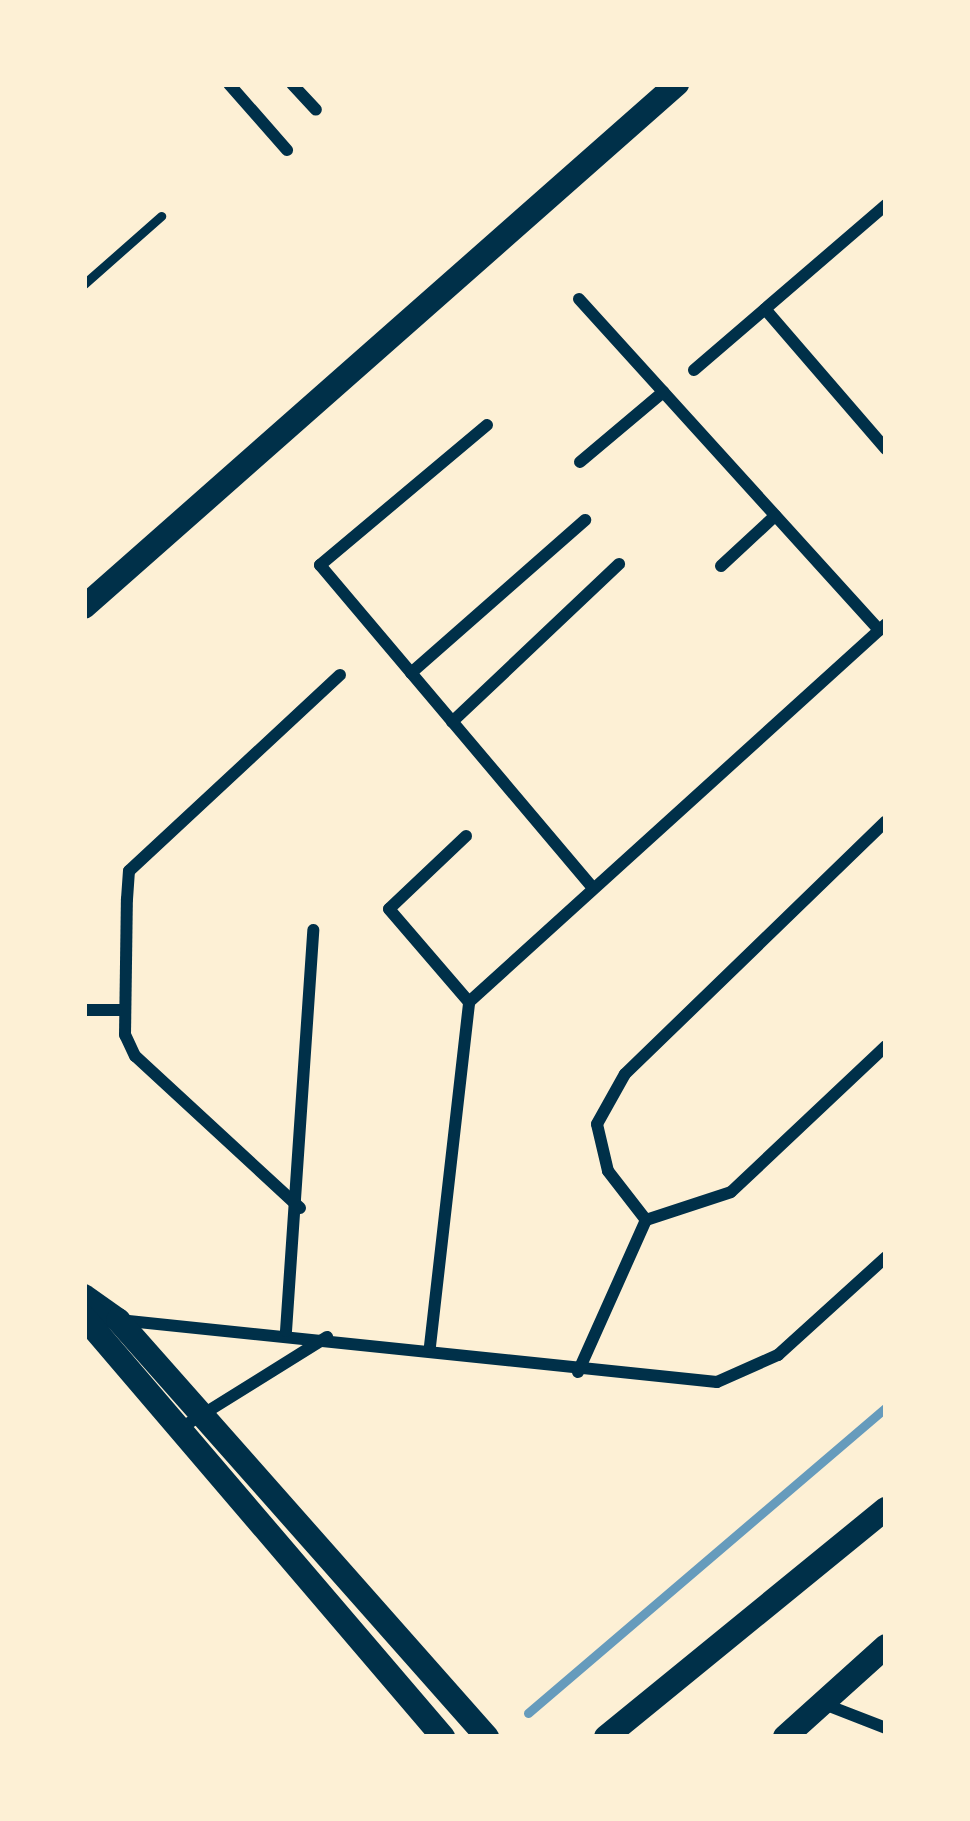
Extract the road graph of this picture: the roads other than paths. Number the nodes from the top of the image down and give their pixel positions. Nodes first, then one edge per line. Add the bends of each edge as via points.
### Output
1 (229, 84) edge
2 (292, 84) edge
3 (677, 84) edge
4 (316, 110) dead end
5 (287, 150) dead end
6 (886, 205) edge
7 (160, 217) dead end
8 (84, 284) edge
9 (579, 299) dead end
10 (765, 309) junction
11 (694, 370) dead end
12 (663, 392) junction
13 (487, 425) dead end
14 (886, 448) edge
15 (580, 462) dead end
16 (775, 516) junction
17 (585, 520) dead end
18 (619, 564) dead end
19 (721, 566) dead end
20 (84, 607) edge
21 (882, 627) edge
22 (411, 673) junction
23 (340, 675) dead end
24 (452, 722) junction
25 (886, 821) edge
26 (466, 836) dead end
27 (593, 888) junction
28 (313, 930) dead end
29 (469, 1002) junction
30 (84, 1010) edge
31 (125, 1010) junction
32 (886, 1046) edge
33 (300, 1208) junction
34 (646, 1220) junction
35 (886, 1257) edge
36 (84, 1296) edge
37 (118, 1319) junction
38 (89, 1325) edge
39 (286, 1331) junction
40 (328, 1337) junction
41 (430, 1346) junction
42 (578, 1372) junction
43 (197, 1416) junction
44 (174, 1432) junction
45 (886, 1508) edge
46 (886, 1646) edge
47 (824, 1705) junction
48 (886, 1727) edge
49 (442, 1737) edge
50 (487, 1737) edge
51 (606, 1737) edge
52 (785, 1737) edge

1 - 5 street
2 - 4 street
3 - 20 main road
6 - 10 street
7 - 8 lane
9 - 12 street
10 - 11 street
10 - 14 street
12 - 15 street
12 - 16 street
13 - 22 street via 320,565
16 - 19 street
16 - 21 street
17 - 22 street
18 - 24 street
21 - 27 street
22 - 24 street
23 - 31 street via 129,871
24 - 27 street
25 - 34 street via 625,1074 597,1124 608,1171
26 - 29 street via 389,909
27 - 29 street
28 - 33 street
29 - 41 street
30 - 31 street
31 - 33 street via 125,1035 157,1087
32 - 34 street via 731,1192
33 - 39 street
34 - 42 street
35 - 42 street via 744,1377
36 - 37 main road
37 - 38 street
37 - 39 street
37 - 43 main road
38 - 44 main road
39 - 40 street
40 - 41 street
40 - 43 street
41 - 42 street
43 - 44 street
43 - 50 main road
44 - 49 main road
45 - 51 main road
46 - 47 main road
47 - 48 street
47 - 52 main road

